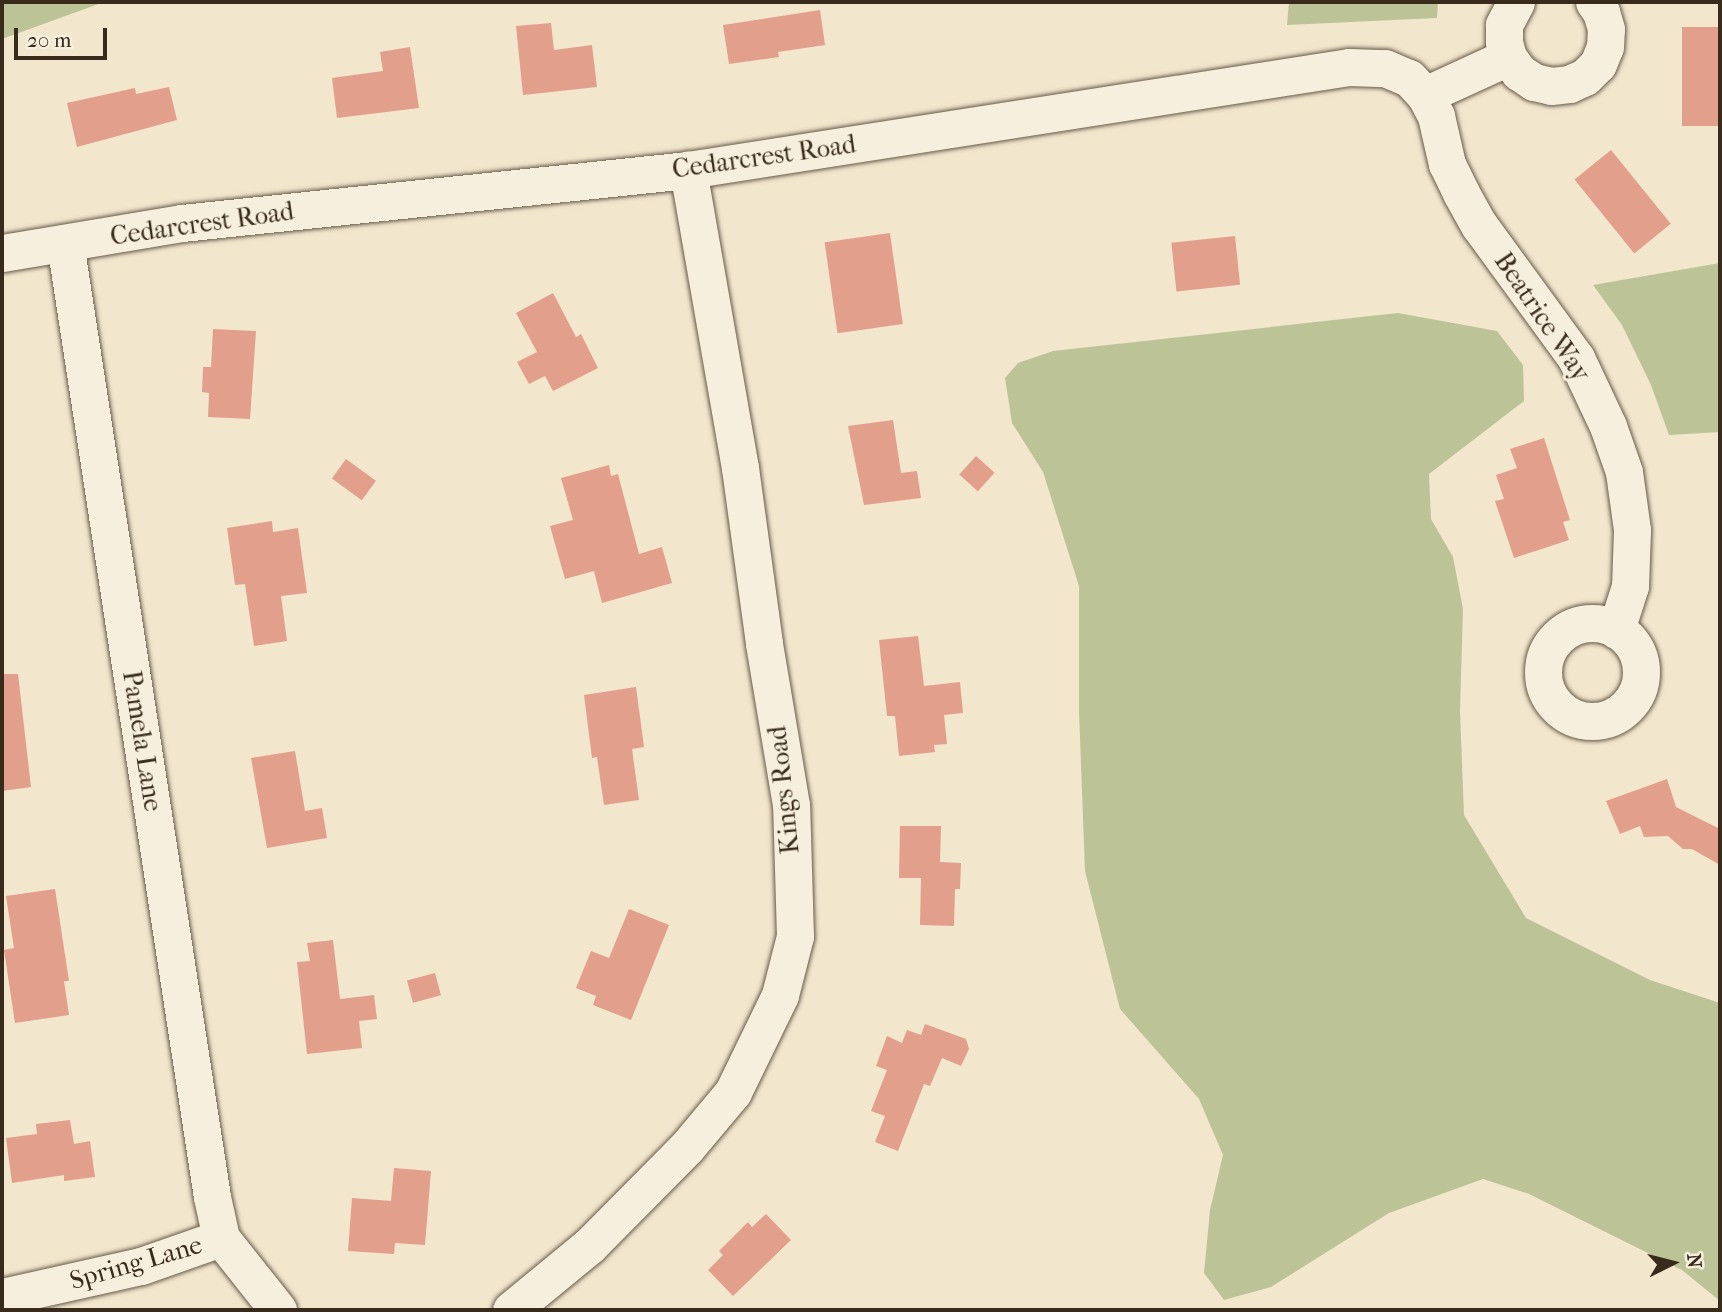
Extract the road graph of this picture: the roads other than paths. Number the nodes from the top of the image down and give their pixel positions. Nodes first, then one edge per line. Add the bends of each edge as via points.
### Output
1 (1516, 2) edge
2 (1594, 2) edge
3 (1508, 57) junction
4 (1424, 95) junction
5 (688, 170) junction
6 (65, 243) junction
7 (2, 253) edge
8 (1616, 630) dead end
9 (221, 1238) junction
10 (2, 1297) edge
11 (278, 1310) edge
12 (511, 1310) edge

1 - 3 street via 1504,25
2 - 3 street via 1606,29 1605,47 1598,64 1585,76 1569,84 1534,82
3 - 4 street
4 - 5 street, Cedarcrest Road via 1409,78 1385,68 1349,67
4 - 8 street, Beatrice Way via 1436,116 1447,164 1461,193 1479,225 1576,358 1608,426 1624,472 1632,530 1630,586
5 - 6 street, Cedarcrest Road via 182,223
5 - 12 street, Kings Road via 740,468 791,805 794,936 780,995 733,1092 687,1147 589,1246
6 - 7 street, Cedarcrest Road
6 - 9 street, Pamela Lane
9 - 10 street, Spring Lane via 141,1266
9 - 11 street, Spring Lane

